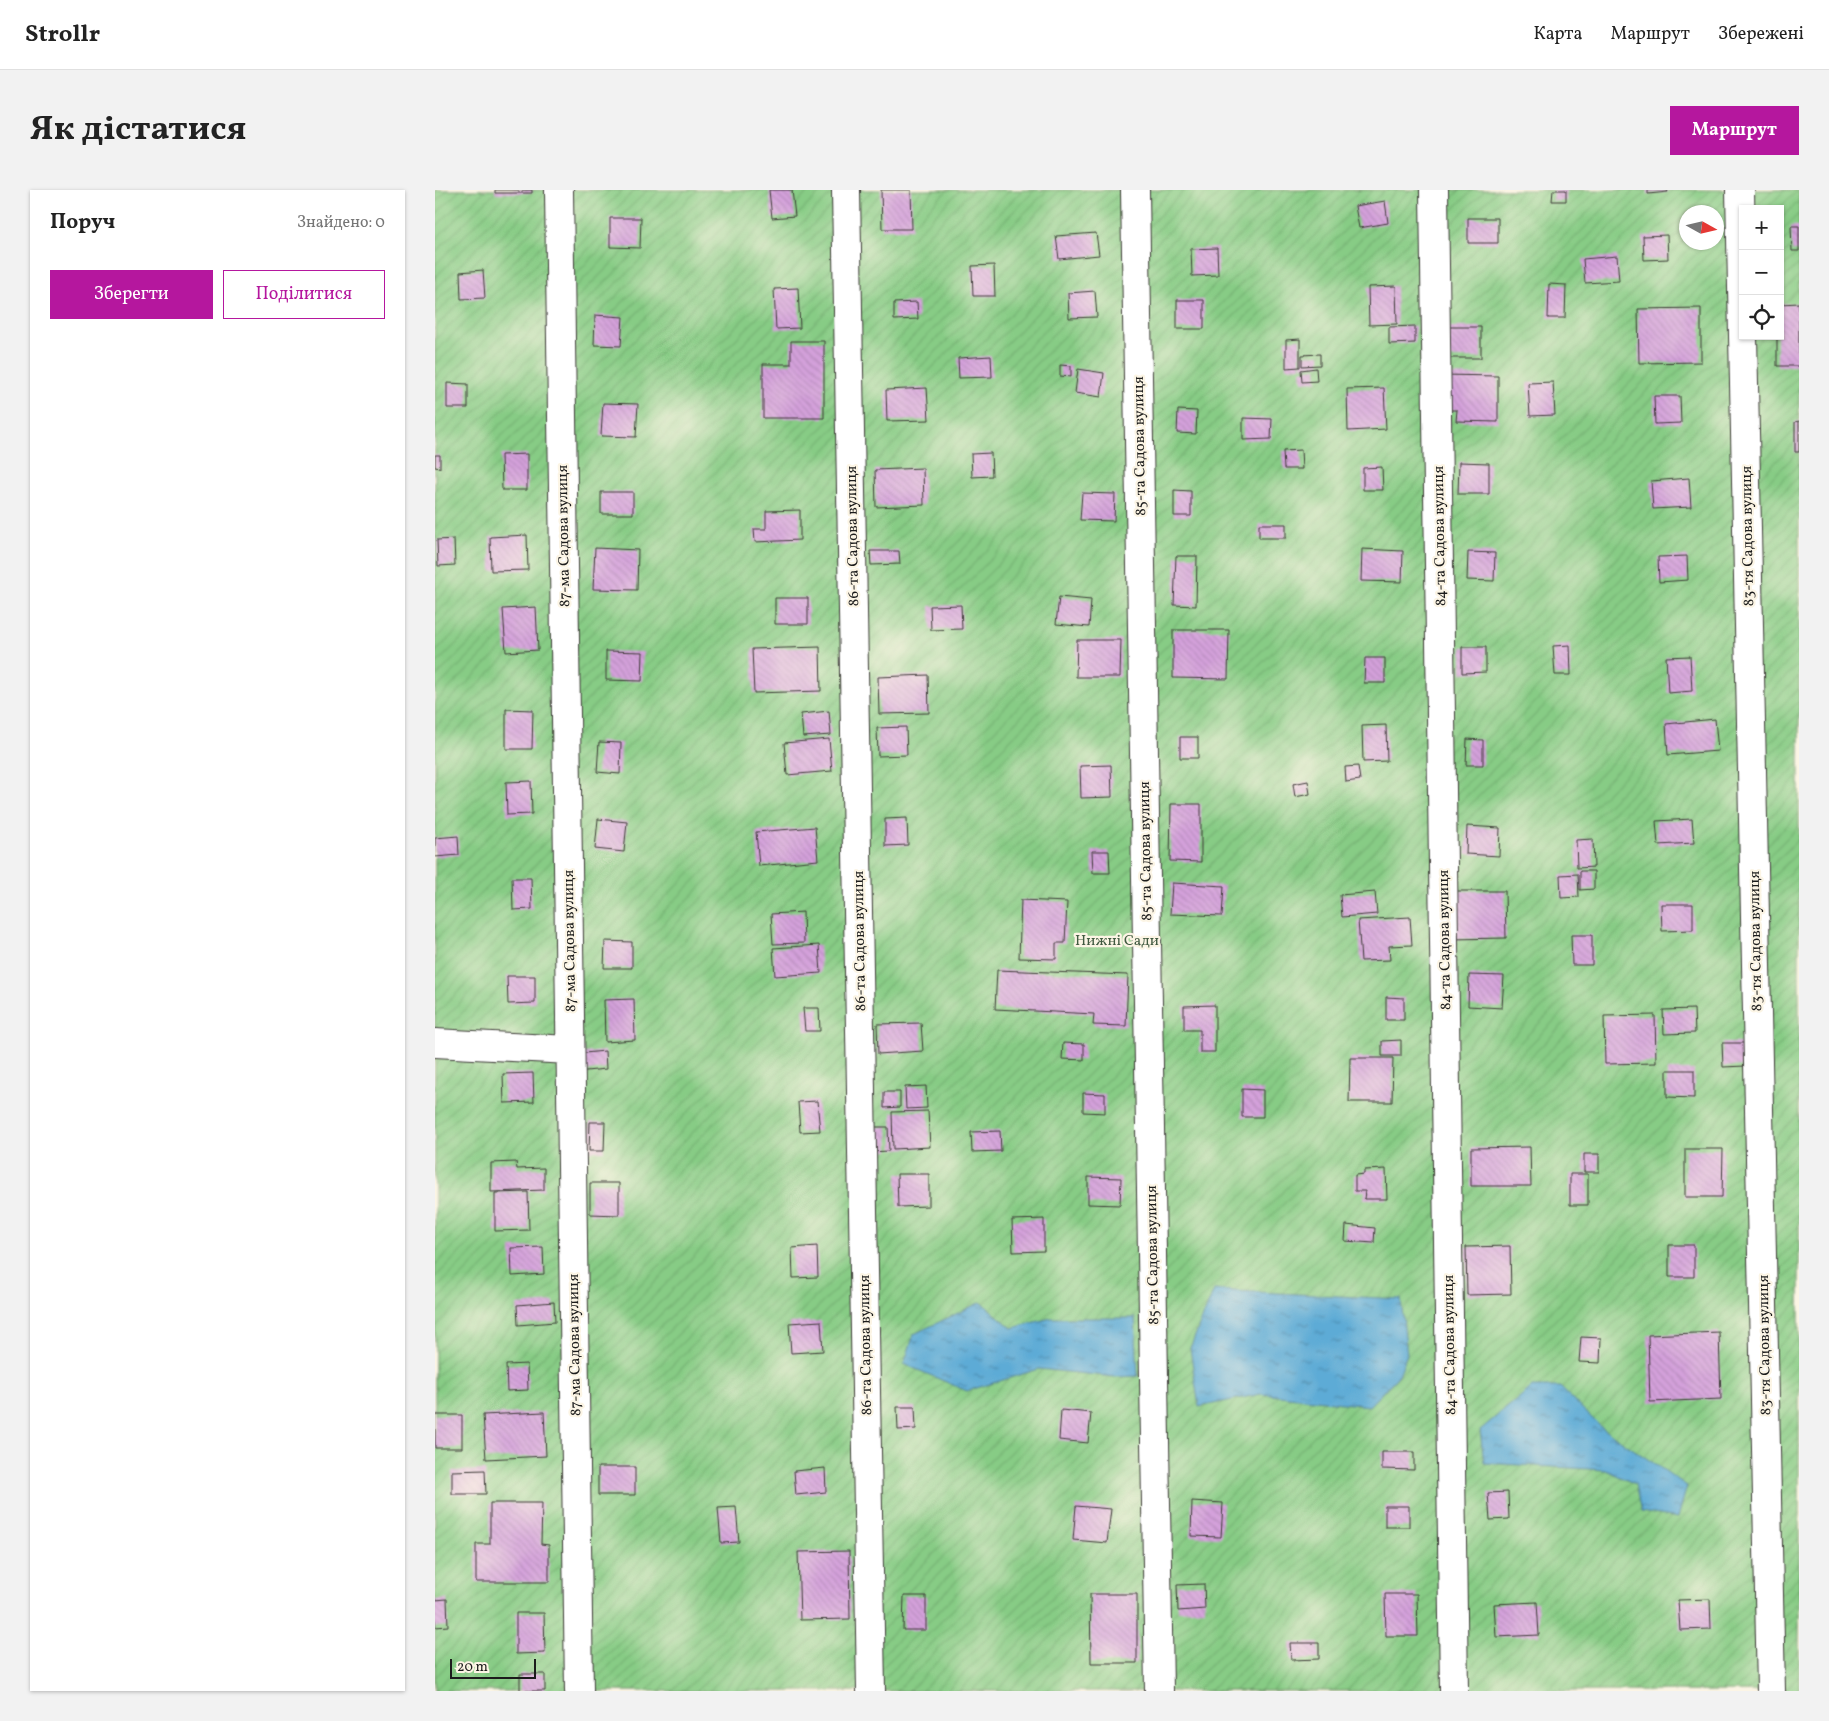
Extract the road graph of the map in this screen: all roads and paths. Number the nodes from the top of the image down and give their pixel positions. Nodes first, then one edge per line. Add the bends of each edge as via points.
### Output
1 (559, 190) edge
2 (847, 190) edge
3 (1135, 190) edge
4 (1435, 190) edge
5 (1739, 190) edge
6 (435, 1043) edge
7 (570, 1050) junction
8 (579, 1691) edge
9 (871, 1691) edge
10 (1159, 1691) edge
11 (1454, 1691) edge
12 (1771, 1691) edge

1 - 7 street, 87-ма Садова вулиця
2 - 9 street, 86-та Садова вулиця
3 - 10 street, 85-та Садова вулиця
4 - 11 street, 84-та Садова вулиця
5 - 12 street, 83-тя Садова вулиця
6 - 7 street
7 - 8 street, 87-ма Садова вулиця

